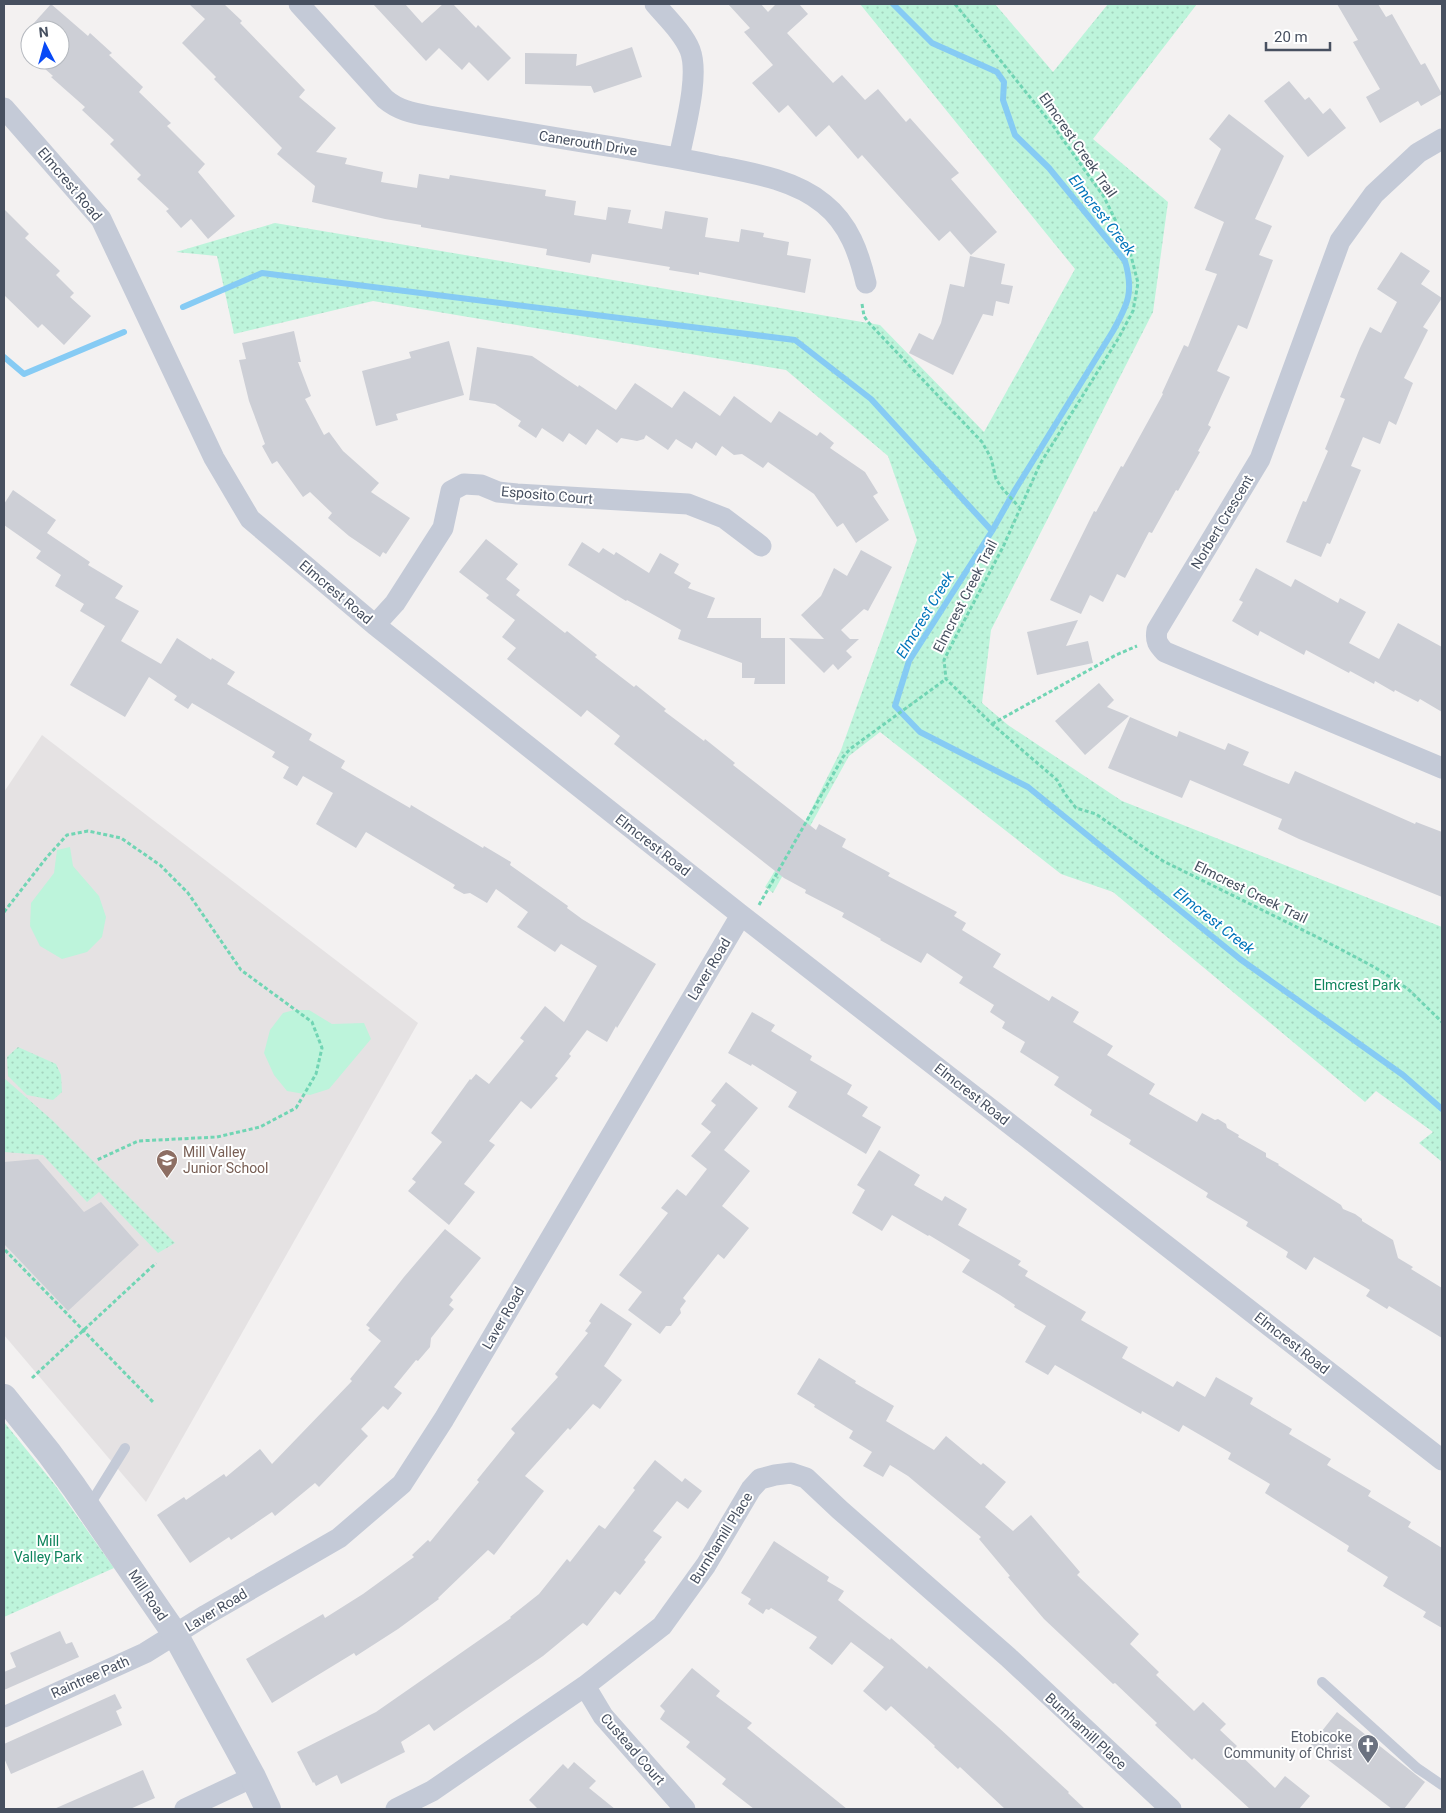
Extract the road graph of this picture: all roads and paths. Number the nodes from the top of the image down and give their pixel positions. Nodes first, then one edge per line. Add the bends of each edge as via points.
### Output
1 (299, 4) edge
2 (655, 4) edge
3 (955, 4) edge
4 (4, 108) edge
5 (1442, 139) edge
6 (679, 158) junction
7 (866, 283) joint
8 (1019, 507) junction
9 (762, 546) dead end
10 (375, 625) junction
11 (1156, 638) junction
12 (946, 679) junction
13 (992, 724) junction
14 (1442, 768) edge
15 (750, 910) junction
16 (4, 912) edge
17 (1442, 1022) edge
18 (97, 1160) dead end
19 (5, 1250) edge
20 (156, 1263) dead end
21 (82, 1330) junction
22 (32, 1378) dead end
23 (4, 1397) edge
24 (153, 1402) dead end
25 (125, 1448) dead end
26 (1442, 1460) edge
27 (88, 1507) junction
28 (175, 1634) junction
29 (1322, 1682) dead end
30 (585, 1686) junction
31 (4, 1716) edge
32 (253, 1777) junction
33 (1442, 1785) edge
34 (185, 1809) edge
35 (268, 1809) edge
36 (396, 1809) edge
37 (685, 1809) edge
38 (1171, 1809) edge

1 - 6 street, Canerouth Drive via 385,99 404,111
2 - 6 street via 684,38 693,65 692,90
3 - 8 path, Elmcrest Creek Trail via 1054,127 1104,197 1129,248 1138,283 1133,311 1040,464
4 - 10 street, Elmcrest Road via 101,219 214,458 250,519
5 - 11 street, Norbert Crescent via 1418,153 1374,194 1340,241 1260,459 1157,630
6 - 7 street, Canerouth Drive via 773,179 824,203 852,239
7 - 8 path via 862,307 868,322 982,442 991,458 996,479
8 - 12 path, Elmcrest Creek Trail via 1003,547 944,660
9 - 10 street, Esposito Court via 724,518 688,504 517,494 464,484 451,491 444,528 395,603
10 - 15 street, Elmcrest Road
11 - 13 path via 1116,655
11 - 14 street via 1165,652
12 - 13 path, Elmcrest Creek Trail
12 - 15 path via 843,757
13 - 17 path, Elmcrest Creek Trail via 1057,780 1076,808 1096,814 1163,861 1376,968 1408,989
15 - 26 street, Elmcrest Road
15 - 28 street, Laver Road via 402,1484 339,1538
16 - 18 path via 67,835 88,830 121,838 160,865 188,893 241,970 312,1022 322,1048 316,1074 296,1108 260,1127 217,1137 138,1142
19 - 21 path
20 - 21 path
21 - 22 path
21 - 24 path
23 - 27 street, Mill Road
25 - 27 lane
27 - 28 street, Mill Road
28 - 31 street, Raintree Path via 145,1653
28 - 32 street, Mill Road
29 - 33 lane via 1417,1768
30 - 36 street, Burnhamill Place via 432,1791
30 - 37 street, Custead Court via 603,1716
30 - 38 street, Burnhamill Place via 662,1626 706,1565 760,1479 790,1473 806,1478 1008,1657
32 - 34 street
32 - 35 street, Mill Road

